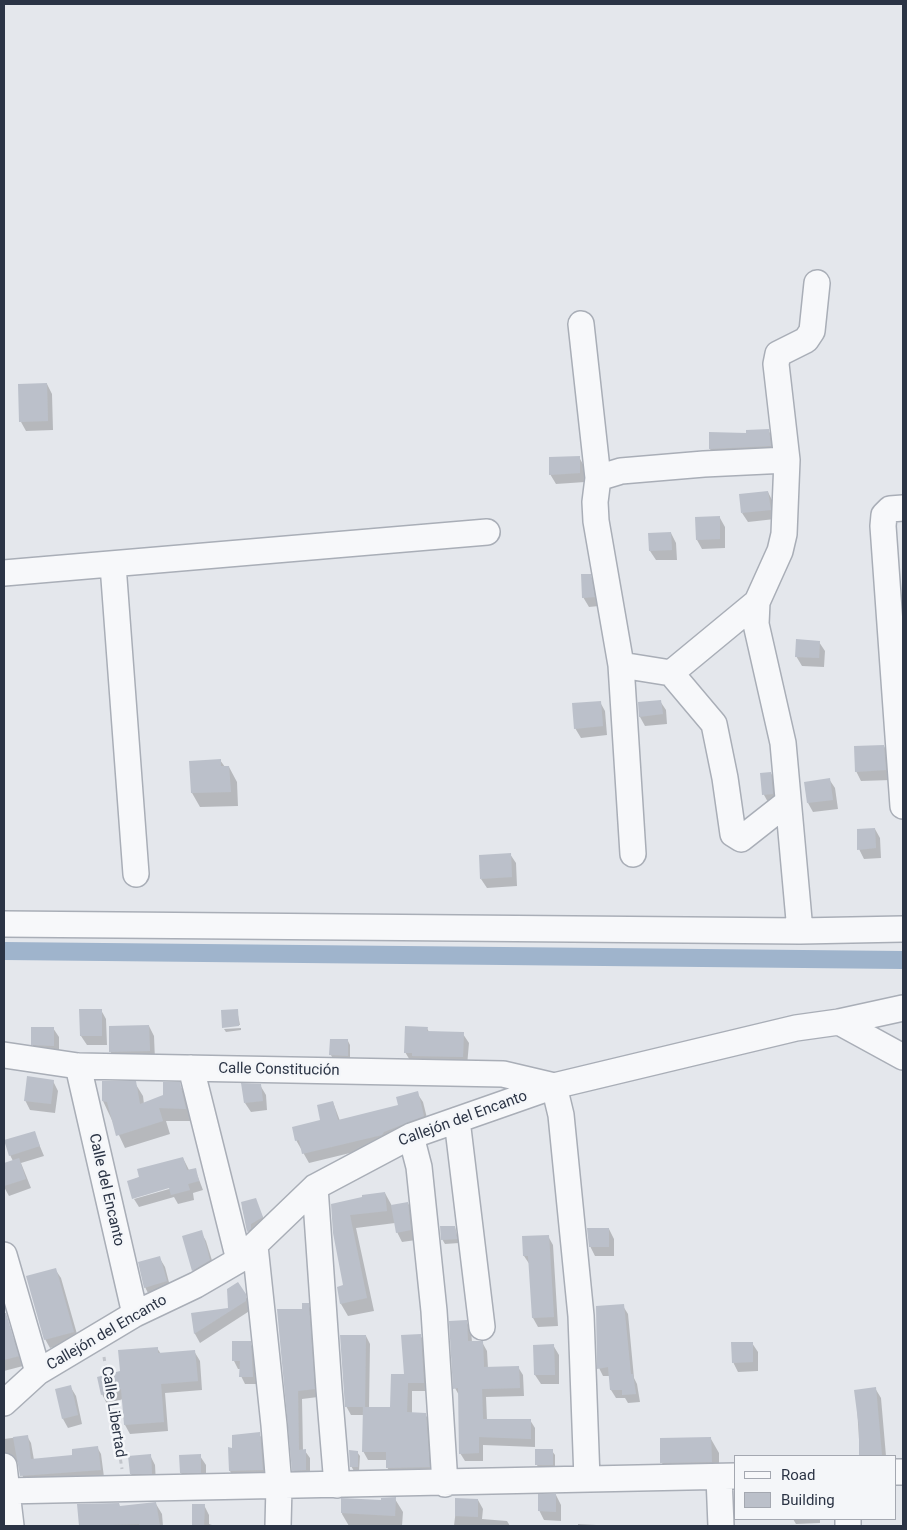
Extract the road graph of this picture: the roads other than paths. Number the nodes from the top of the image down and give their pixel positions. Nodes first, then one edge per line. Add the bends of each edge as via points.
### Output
1 (818, 283) dead end
2 (581, 324) dead end
3 (787, 460) junction
4 (598, 478) junction
5 (903, 508) edge
6 (487, 532) dead end
7 (113, 565) junction
8 (4, 573) edge
9 (757, 602) junction
10 (621, 665) junction
11 (671, 673) junction
12 (900, 706) edge
13 (788, 802) junction
14 (903, 806) edge
15 (633, 854) dead end
16 (136, 874) dead end
17 (4, 924) edge
18 (903, 929) edge
19 (800, 931) junction
20 (903, 1008) edge
21 (839, 1022) junction
22 (4, 1055) edge
23 (903, 1057) edge
24 (78, 1066) junction
25 (191, 1068) junction
26 (554, 1086) junction
27 (457, 1120) junction
28 (411, 1136) junction
29 (316, 1187) junction
30 (247, 1253) junction
31 (4, 1255) edge
32 (135, 1314) junction
33 (482, 1327) dead end
34 (38, 1372) junction
35 (4, 1403) edge
36 (4, 1466) edge
37 (728, 1476) edge
38 (587, 1479) junction
39 (445, 1484) junction
40 (338, 1485) junction
41 (279, 1486) junction
42 (5, 1491) edge
43 (11, 1526) edge
44 (278, 1526) edge
45 (721, 1526) edge

1 - 3 street via 812,331 806,340 778,354 776,364
2 - 4 street
3 - 4 street via 630,470
3 - 9 street via 784,534 780,551
4 - 10 street via 596,521
5 - 12 street via 890,509 884,515 883,526
6 - 7 street
7 - 8 street
7 - 16 street
9 - 11 street
9 - 13 street via 756,624 783,743
10 - 11 street
10 - 15 street
11 - 13 street via 714,724 733,834 741,839
12 - 14 street
13 - 19 street
17 - 19 street
18 - 19 street
20 - 21 street, Callejón del Encanto
21 - 23 street
21 - 26 street, Callejón del Encanto via 796,1028
22 - 24 street, Calle Constitución
24 - 25 street, Calle Constitución
24 - 32 street, Calle del Encanto
25 - 26 street, Calle Constitución via 503,1074
25 - 30 street
26 - 27 street, Callejón del Encanto
26 - 38 street via 560,1115 581,1316
27 - 28 street, Callejón del Encanto
27 - 33 street
28 - 29 street, Callejón del Encanto
28 - 39 street via 422,1191 434,1311
29 - 30 street, Callejón del Encanto
29 - 40 street
30 - 32 street, Callejón del Encanto via 196,1284
30 - 41 street
31 - 34 street
32 - 34 street, Callejón del Encanto
34 - 35 street, Callejón del Encanto
36 - 42 street
37 - 38 street
37 - 45 street
38 - 39 street
39 - 40 street
40 - 41 street
41 - 42 street
41 - 44 street
42 - 43 street

